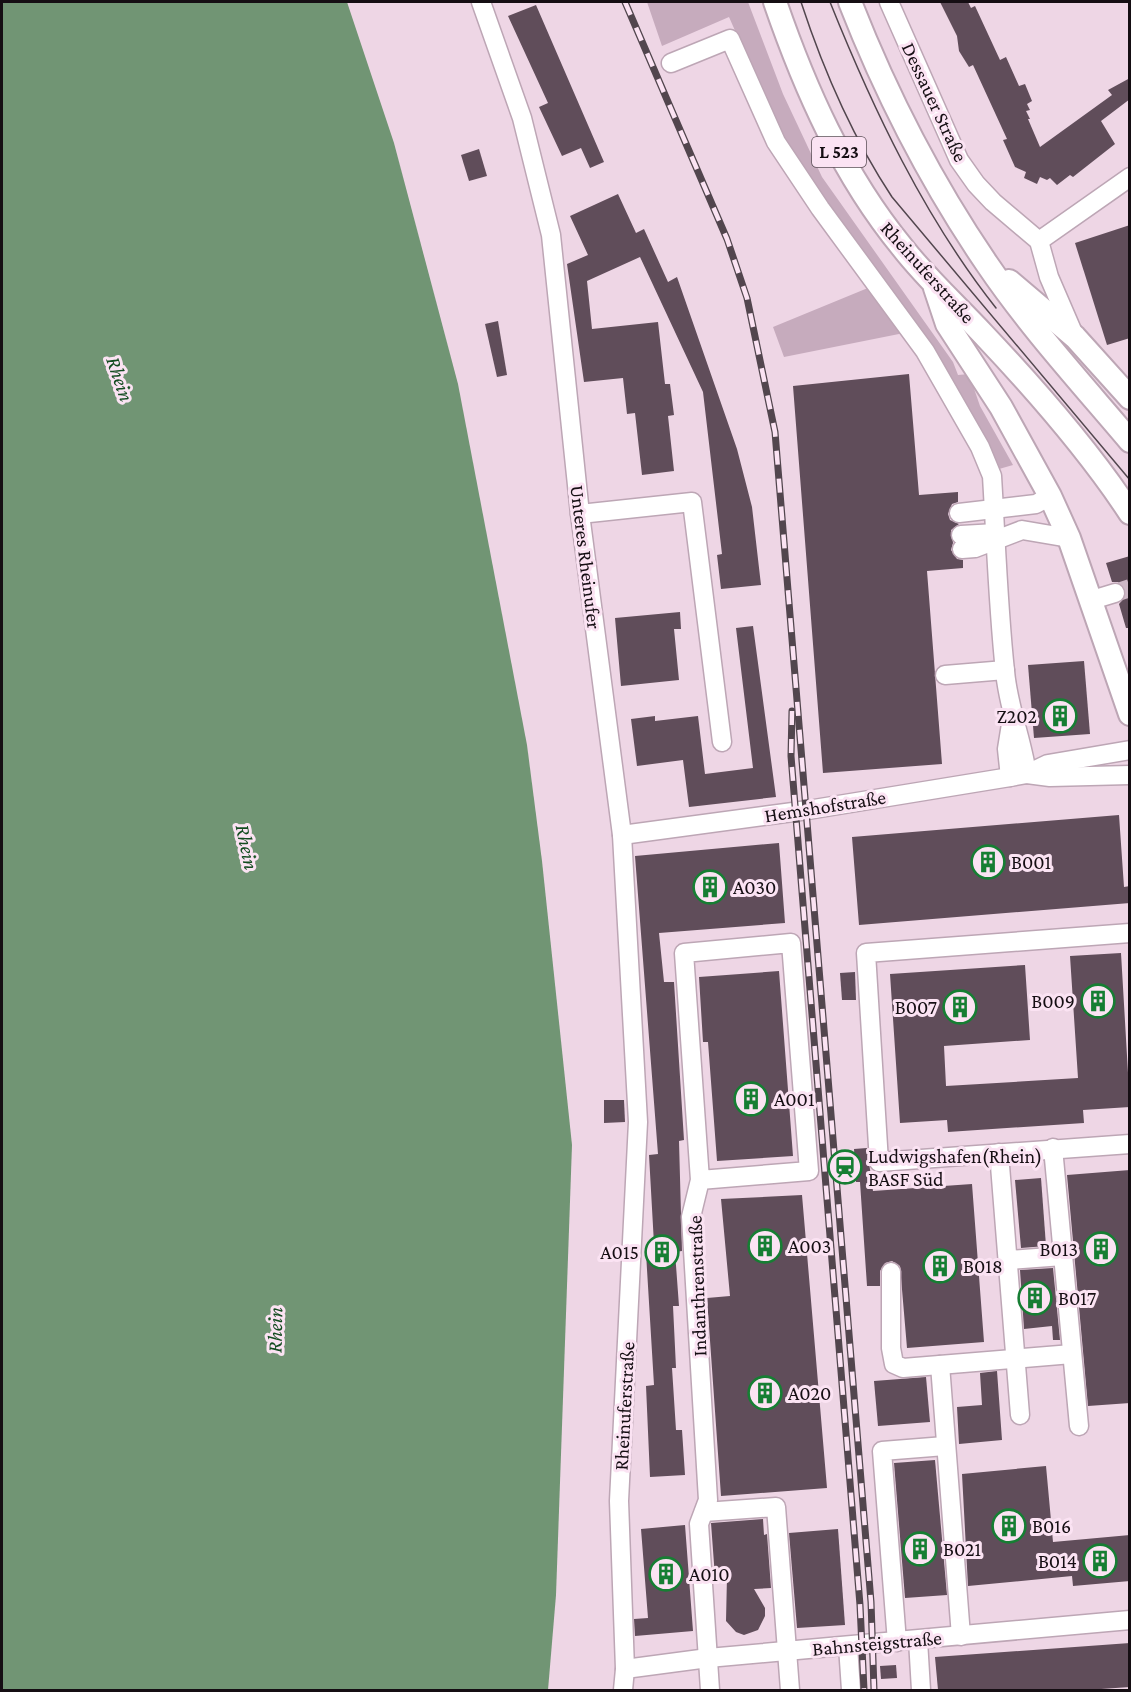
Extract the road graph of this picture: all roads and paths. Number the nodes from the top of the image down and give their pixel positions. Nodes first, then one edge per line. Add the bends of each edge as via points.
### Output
1 (481, 2) edge
2 (775, 2) edge
3 (850, 2) edge
4 (889, 2) edge
5 (671, 63) dead end
6 (1130, 177) edge
7 (1039, 241) junction
8 (987, 264) junction
9 (933, 284) junction
10 (1075, 337) junction
11 (1130, 398) edge
12 (1130, 441) edge
13 (1050, 496) junction
14 (994, 510) junction
15 (959, 513) dead end
16 (1130, 513) edge
17 (580, 514) junction
18 (996, 537) junction
19 (1069, 538) junction
20 (961, 542) dead end
21 (1115, 592) tunnel mouth
22 (1092, 600) junction
23 (1005, 670) junction
24 (945, 675) dead end
25 (1124, 683) edge
26 (1130, 714) edge
27 (722, 742) dead end
28 (1130, 750) edge
29 (1019, 776) junction
30 (1130, 776) edge
31 (622, 835) junction
32 (1130, 933) edge
33 (638, 1122) joint
34 (1130, 1144) edge
35 (1053, 1148) junction
36 (999, 1153) junction
37 (700, 1180) junction
38 (1063, 1256) junction
39 (1008, 1260) junction
40 (891, 1272) dead end
41 (1072, 1354) junction
42 (1016, 1358) junction
43 (940, 1365) junction
44 (1020, 1415) dead end
45 (1078, 1426) dead end
46 (945, 1446) junction
47 (704, 1512) junction
48 (1130, 1620) edge
49 (961, 1636) junction
50 (918, 1640) junction
51 (897, 1642) junction
52 (848, 1646) junction
53 (787, 1650) junction
54 (708, 1658) junction
55 (625, 1669) junction
56 (623, 1690) edge
57 (710, 1690) edge
58 (790, 1690) edge
59 (851, 1690) edge
60 (921, 1690) edge

1 - 17 street, Unteres Rheinufer via 522,118 551,236
2 - 9 main road, Rheinuferstraße / L 523 via 816,105 846,165 881,219
3 - 8 main road via 880,75 924,164
4 - 7 street, Dessauer Straße via 959,160 993,202
5 - 14 street via 730,39 776,142 925,351 980,447 992,476
6 - 7 street
7 - 10 street
8 - 10 main road
8 - 12 main road via 1024,315
9 - 13 main road via 947,324 1001,407
9 - 16 main road, Rheinuferstraße / L 523 via 1053,411
10 - 11 main road
13 - 14 street via 1036,504
13 - 19 main road
14 - 15 street
14 - 18 street
17 - 27 street via 692,502
17 - 31 street, Unteres Rheinufer
18 - 19 street via 1022,530
18 - 20 street via 975,548
18 - 23 street
19 - 22 main road
21 - 22 street
22 - 25 main road
23 - 24 street
23 - 29 street via 1012,717 1023,745
25 - 26 main road
28 - 29 street, Hemshofstraße via 1048,764
29 - 30 street, Hemshofstraße
29 - 31 street, Hemshofstraße
31 - 33 street, Unteres Rheinufer
32 - 36 street via 866,953 879,1162
33 - 55 street, Rheinuferstraße via 620,1501
34 - 35 street
35 - 36 street
35 - 38 street
36 - 39 street
37 - 37 street, Indanthrenstraße via 684,953 791,943 809,1171
37 - 47 street, Indanthrenstraße via 691,1217 708,1500
38 - 39 street
38 - 41 street
39 - 42 street
40 - 43 street via 894,1364 903,1368
41 - 42 street
41 - 45 street
42 - 43 street
42 - 44 street
43 - 46 street
46 - 49 street
46 - 51 street via 882,1451
47 - 53 street via 776,1507
47 - 54 street, Indanthrenstraße via 699,1524
48 - 49 street, Bahnsteigstraße
49 - 50 street, Bahnsteigstraße
50 - 51 street, Bahnsteigstraße
50 - 60 street
51 - 52 street, Bahnsteigstraße
52 - 53 street, Bahnsteigstraße
52 - 59 street
53 - 54 street, Bahnsteigstraße
53 - 58 street
54 - 55 street, Bahnsteigstraße
54 - 57 street, Indanthrenstraße
55 - 56 street, Rheinuferstraße

